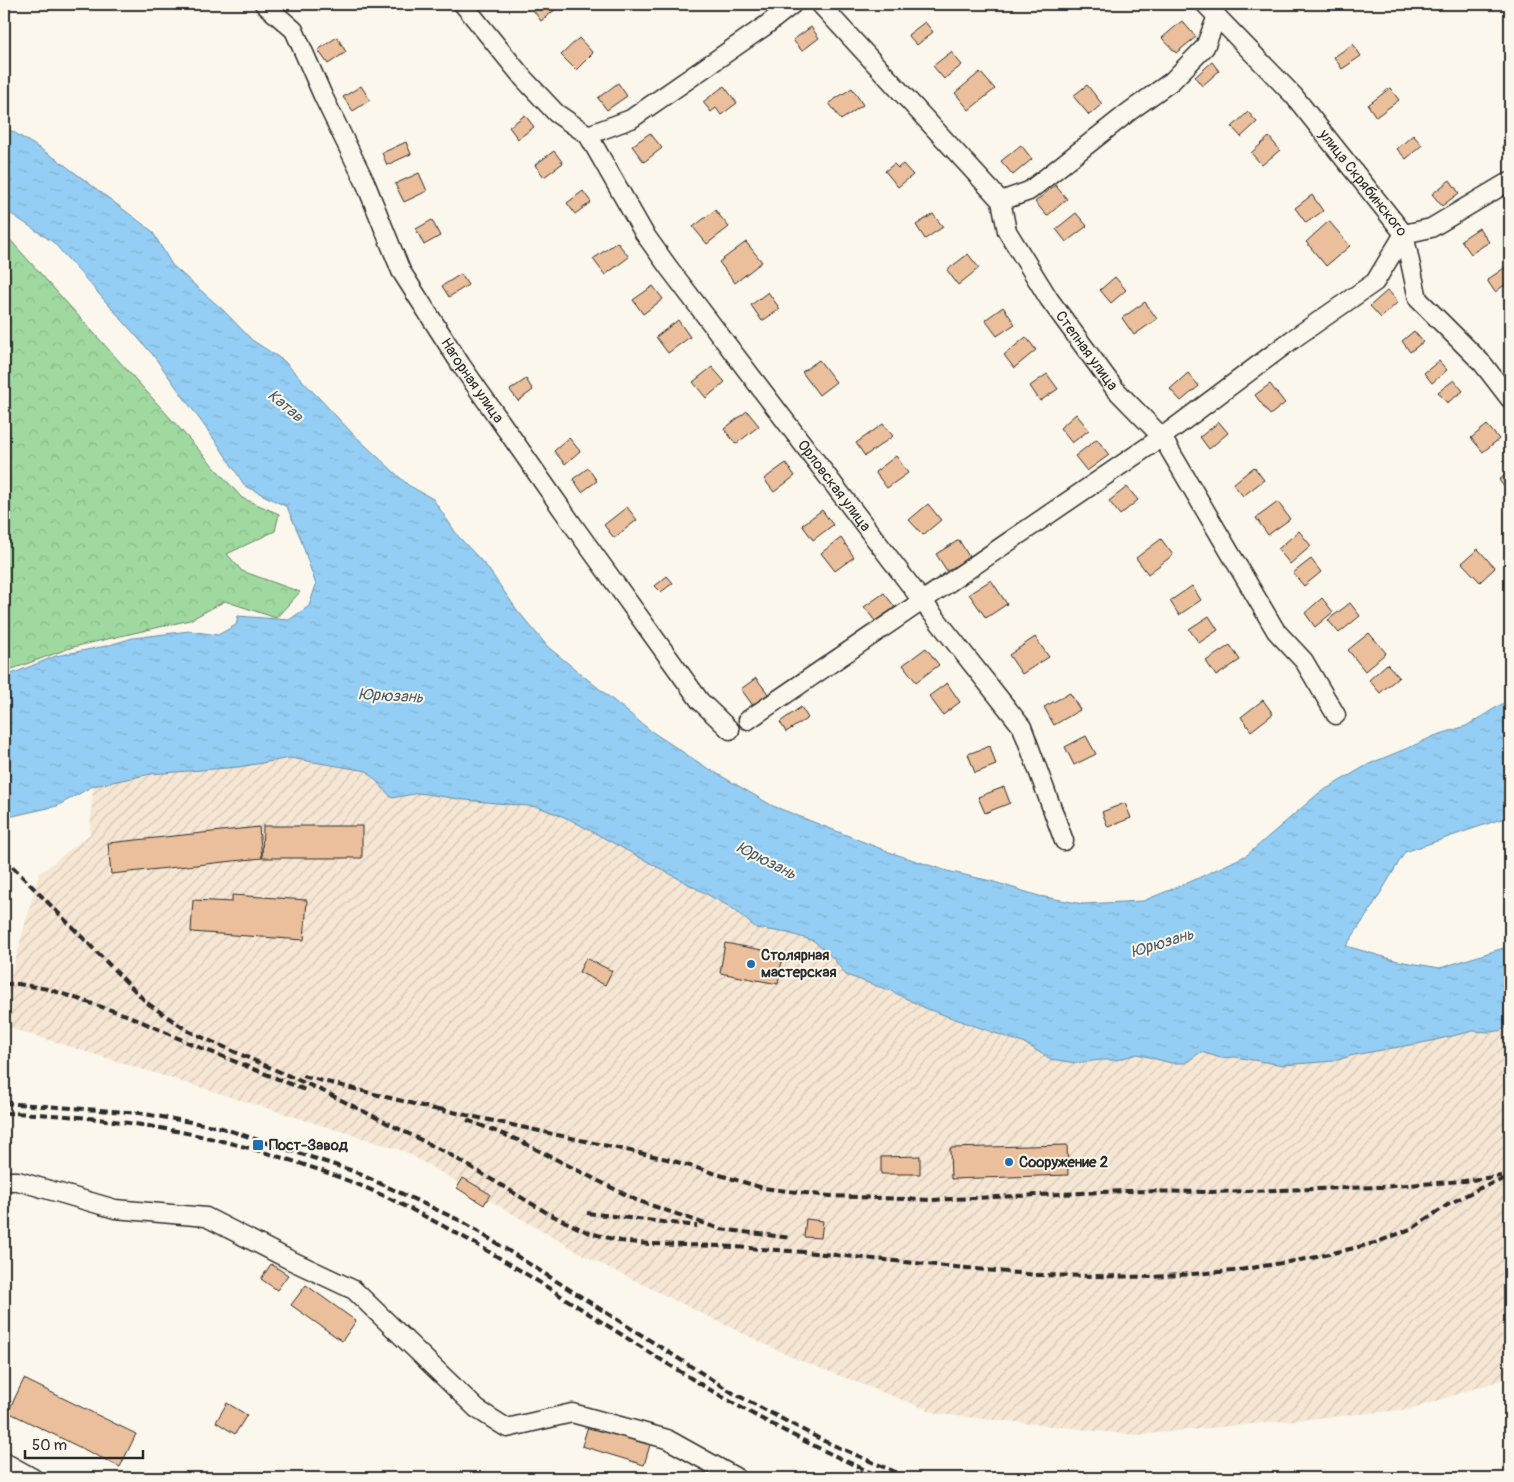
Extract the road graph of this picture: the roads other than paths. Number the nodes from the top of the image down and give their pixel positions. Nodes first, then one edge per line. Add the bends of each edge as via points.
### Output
1 (264, 4) edge
2 (463, 4) edge
3 (793, 4) edge
4 (820, 4) edge
5 (1211, 10) edge
6 (588, 135) junction
7 (1510, 181) edge
8 (1001, 201) junction
9 (1404, 234) junction
10 (1510, 400) edge
11 (1162, 437) junction
12 (923, 602) junction
13 (1336, 715) dead end
14 (748, 720) dead end
15 (730, 730) dead end
16 (1064, 841) dead end
17 (4, 1181) edge
18 (4, 1462) edge
19 (32, 1478) edge
20 (737, 1478) edge

1 - 15 street, Нагорная улица via 294,30 401,271 461,365 700,701
2 - 6 street via 556,113
3 - 6 street via 631,119
4 - 8 street
5 - 8 street via 1205,47 1172,81 1028,191
5 - 9 street, улица Скрябинского via 1294,96
6 - 12 street, Орловская улица via 659,254
7 - 9 street via 1431,228
8 - 11 street, Степная улица via 1006,231 1049,299 1115,389
9 - 10 street, улица Скрябинского via 1418,299 1483,364
9 - 11 street via 1375,282 1292,339
11 - 12 street
11 - 13 street, Степная улица via 1276,631 1304,661
12 - 14 street
12 - 16 street, Орловская улица via 1022,726
17 - 20 street via 18,1181 115,1209 206,1217 354,1290 477,1410 507,1428 572,1413 667,1439
18 - 19 street

